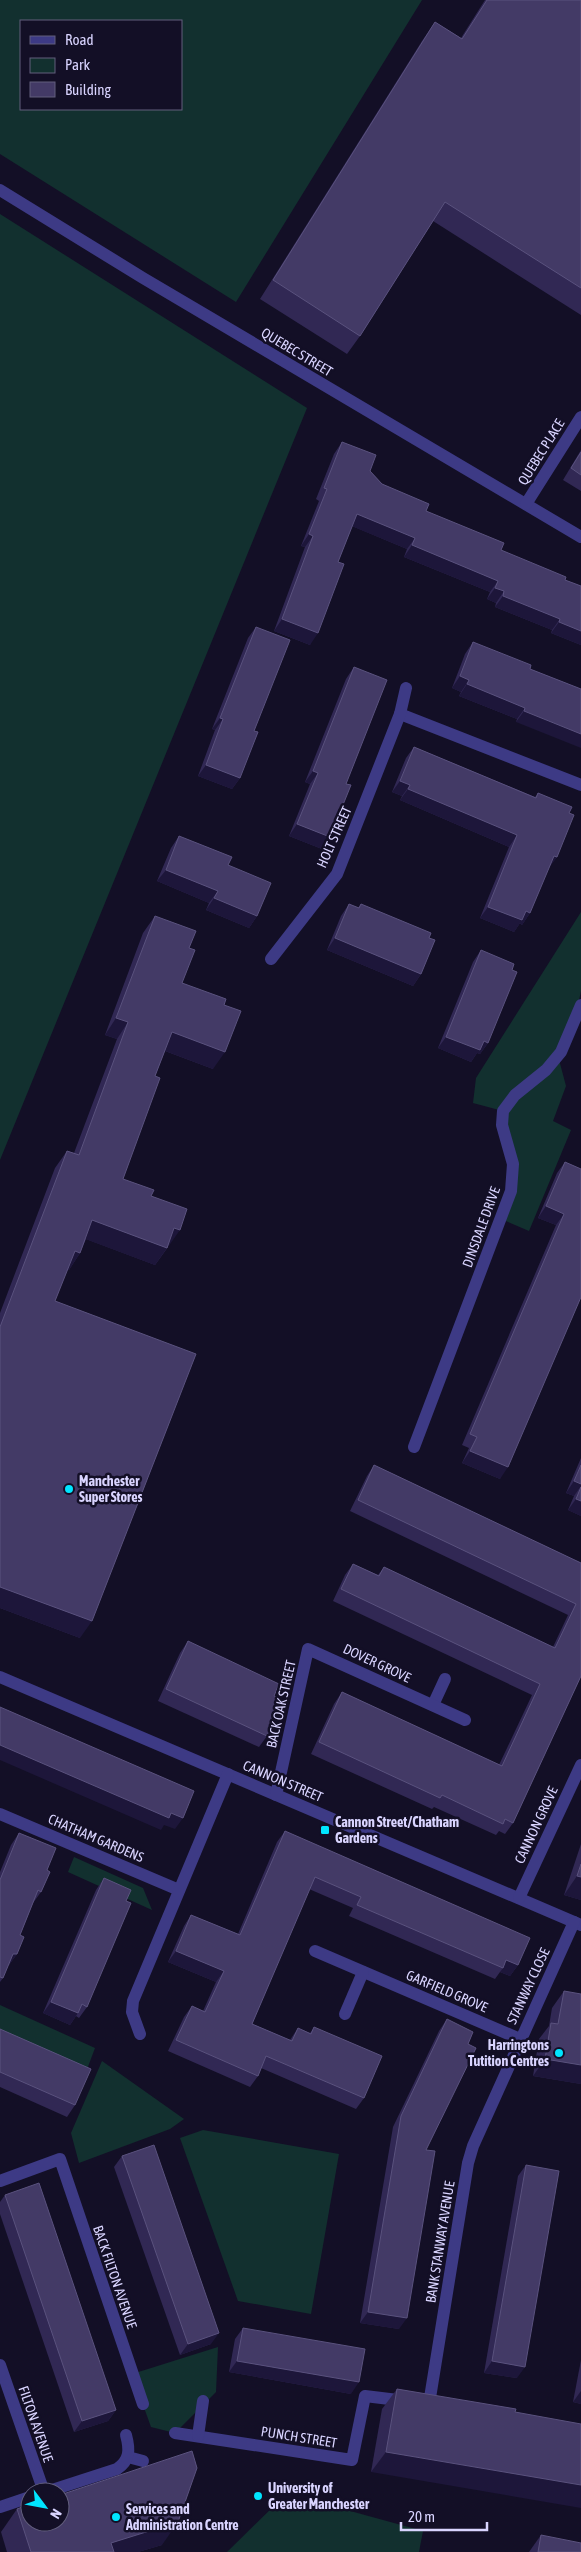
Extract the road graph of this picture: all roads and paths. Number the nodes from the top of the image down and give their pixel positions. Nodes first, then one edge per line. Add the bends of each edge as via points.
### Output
1 (0, 190) edge
2 (581, 417) edge
3 (526, 504) junction
4 (581, 537) edge
5 (406, 688) dead end
6 (400, 714) junction
7 (581, 785) edge
8 (271, 959) dead end
9 (581, 1005) edge
10 (414, 1447) dead end
11 (308, 1648) joint
12 (0, 1677) edge
13 (445, 1679) dead end
14 (433, 1705) junction
15 (465, 1720) dead end
16 (581, 1765) edge
17 (228, 1774) junction
18 (276, 1795) junction
19 (0, 1814) edge
20 (179, 1890) junction
21 (519, 1898) junction
22 (578, 1924) edge
23 (315, 1952) dead end
24 (363, 1972) junction
25 (345, 2014) dead end
26 (140, 2034) dead end
27 (520, 2038) junction
28 (497, 2089) joint
29 (0, 2181) edge
30 (0, 2365) edge
31 (204, 2401) dead end
32 (142, 2404) dead end
33 (434, 2405) joint
34 (176, 2433) dead end
35 (126, 2435) dead end
36 (198, 2436) junction
37 (128, 2457) junction
38 (143, 2461) dead end
39 (41, 2482) edge
40 (70, 2484) edge
41 (20, 2500) edge
42 (0, 2507) edge

1 - 3 street, QUEBEC STREET
2 - 3 street, QUEBEC PLACE
3 - 4 street, QUEBEC STREET
5 - 6 street, HOLT STREET
6 - 7 street
6 - 8 street, HOLT STREET via 337,874
9 - 10 street, DINSDALE DRIVE via 561,1052 546,1070 515,1095 503,1111 502,1125 514,1164 510,1191
11 - 14 street, DOVER GROVE
11 - 18 street, BACK OAK STREET
12 - 17 street, CANNON STREET
13 - 14 street
14 - 15 street, DOVER GROVE
16 - 21 street, CANNON GROVE
17 - 18 street, CANNON STREET
17 - 20 street
18 - 21 street, CANNON STREET
19 - 20 street, CHATHAM GARDENS
20 - 26 street via 133,2001 132,2012
21 - 22 street, CANNON STREET
22 - 27 street, STANWAY CLOSE
23 - 24 street, GARFIELD GROVE
24 - 25 street
24 - 27 street, GARFIELD GROVE
27 - 28 street, STANWAY CLOSE
28 - 33 street, BANK STANWAY AVENUE via 468,2163
29 - 32 street, BACK FILTON AVENUE via 60,2159
30 - 39 street, FILTON AVENUE
31 - 36 street
33 - 36 street, PUNCH STREET via 365,2396 352,2460
34 - 36 street, PUNCH STREET
35 - 37 street
37 - 38 street
37 - 40 street via 117,2469
41 - 42 street

